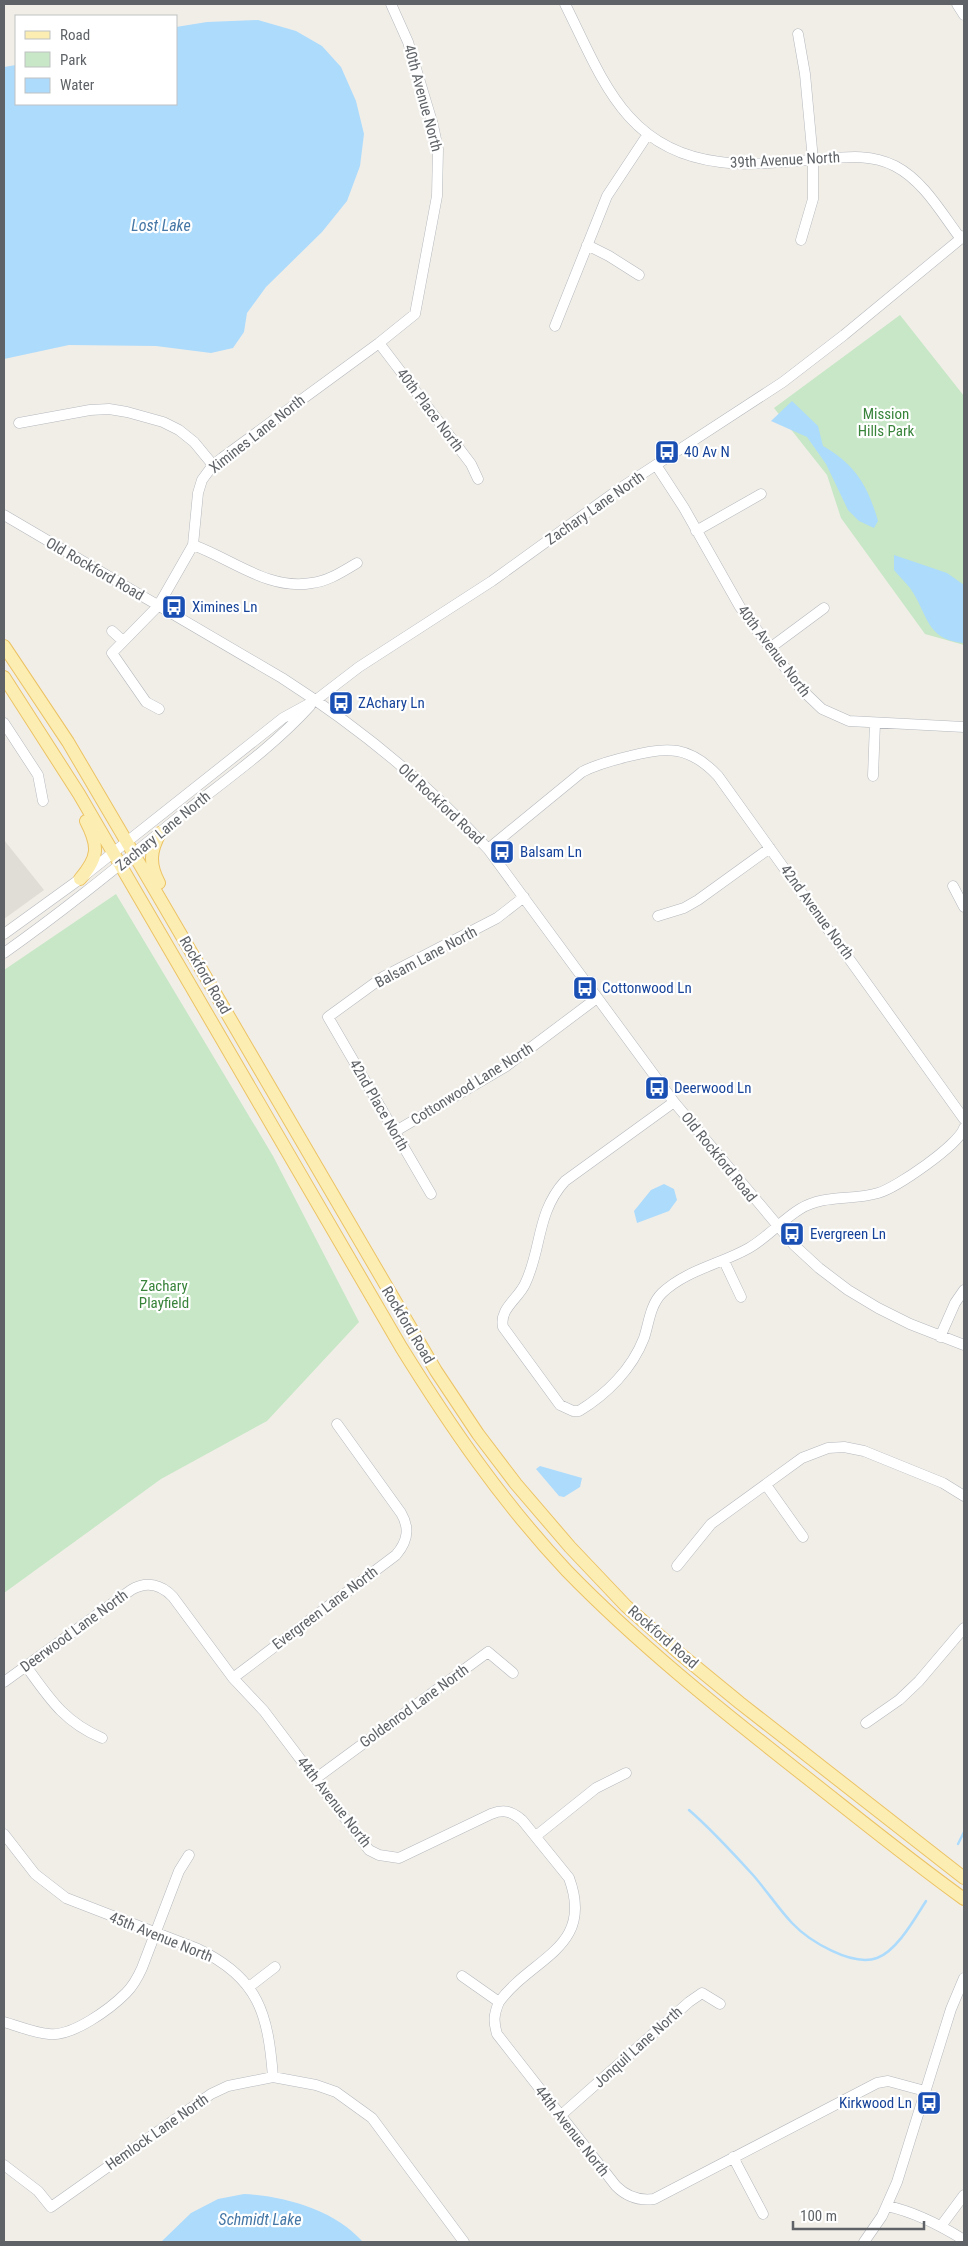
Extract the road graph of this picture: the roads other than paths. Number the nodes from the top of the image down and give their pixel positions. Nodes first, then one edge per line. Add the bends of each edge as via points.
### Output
1 (391, 4) edge
2 (566, 4) edge
3 (957, 4) edge
4 (964, 15) edge
5 (798, 34) dead end
6 (648, 134) junction
7 (813, 160) junction
8 (962, 237) edge
9 (801, 240) dead end
10 (587, 245) junction
11 (639, 275) dead end
12 (415, 314) joint
13 (555, 326) dead end
14 (379, 343) junction
15 (19, 423) dead end
16 (213, 465) junction
17 (656, 465) junction
18 (478, 479) dead end
19 (761, 494) dead end
20 (4, 515) edge
21 (696, 531) junction
22 (193, 545) junction
23 (358, 563) dead end
24 (158, 606) junction
25 (824, 608) dead end
26 (112, 631) dead end
27 (123, 641) junction
28 (4, 646) edge
29 (770, 648) junction
30 (4, 677) edge
31 (316, 700) junction
32 (159, 709) dead end
33 (4, 723) edge
34 (875, 723) junction
35 (964, 727) edge
36 (236, 754) junction
37 (245, 765) junction
38 (64, 768) junction
39 (873, 776) dead end
40 (43, 801) dead end
41 (160, 833) junction
42 (127, 841) junction
43 (770, 848) junction
44 (488, 849) junction
45 (113, 852) junction
46 (134, 854) junction
47 (120, 865) junction
48 (80, 879) junction
49 (953, 886) dead end
50 (524, 897) junction
51 (964, 907) edge
52 (658, 916) dead end
53 (4, 934) edge
54 (4, 953) edge
55 (206, 978) junction
56 (597, 998) junction
57 (328, 1017) joint
58 (674, 1102) junction
59 (962, 1116) edge
60 (964, 1128) edge
61 (394, 1132) junction
62 (431, 1194) dead end
63 (777, 1226) junction
64 (724, 1261) junction
65 (964, 1290) edge
66 (741, 1297) dead end
67 (940, 1336) junction
68 (964, 1345) edge
69 (336, 1424) dead end
70 (766, 1485) junction
71 (964, 1496) edge
72 (803, 1537) dead end
73 (676, 1566) dead end
74 (173, 1597) joint
75 (964, 1628) edge
76 (26, 1666) junction
77 (513, 1673) dead end
78 (232, 1678) junction
79 (4, 1682) edge
80 (866, 1723) dead end
81 (102, 1738) dead end
82 (626, 1773) dead end
83 (315, 1779) junction
84 (4, 1834) edge
85 (536, 1836) junction
86 (189, 1856) dead end
87 (964, 1878) edge
88 (963, 1899) edge
89 (155, 1934) junction
90 (275, 1967) dead end
91 (462, 1976) dead end
92 (964, 1978) edge
93 (249, 1987) junction
94 (500, 2002) junction
95 (720, 2004) dead end
96 (4, 2022) edge
97 (273, 2077) junction
98 (926, 2091) junction
99 (560, 2116) junction
100 (733, 2157) junction
101 (4, 2165) edge
102 (964, 2195) edge
103 (888, 2206) junction
104 (763, 2214) dead end
105 (941, 2226) junction
106 (964, 2240) edge
107 (464, 2242) edge
108 (864, 2242) edge

1 - 12 street, 40th Avenue North via 408,42 438,149 437,196
2 - 6 street, 39th Avenue North via 613,98
3 - 4 street
5 - 7 street
6 - 7 street, 39th Avenue North via 674,151 721,163
6 - 10 street via 607,196
7 - 8 street, 39th Avenue North via 862,157 896,166 912,177
7 - 9 street via 813,199
8 - 17 street, Zachary Lane North via 783,382
10 - 11 street
10 - 13 street
12 - 14 street, Ximines Lane North
14 - 16 street, Ximines Lane North
14 - 18 street, 40th Place North via 471,464
15 - 16 street via 90,410 127,412 179,430
16 - 22 street, Ximines Lane North via 202,480 198,493
17 - 21 street, 40th Avenue North
17 - 31 street, Zachary Lane North via 492,581 359,667
19 - 21 street
20 - 24 street, Old Rockford Road
21 - 29 street, 40th Avenue North via 730,590
22 - 23 street via 280,583 313,583
22 - 24 street, Ximines Lane North
24 - 27 street, Ximines Lane North
24 - 31 street, Old Rockford Road
25 - 29 street
26 - 27 street
27 - 32 street, Ximines Lane North via 112,653 146,702
28 - 42 main road, Rockford Road via 63,734
29 - 34 street, 40th Avenue North via 800,688 822,709 849,720
30 - 38 main road, Rockford Road
31 - 36 street, Zachary Lane North via 283,718
31 - 37 street, Zachary Lane North via 290,728
31 - 44 street, Old Rockford Road via 408,772
33 - 40 street via 38,775
34 - 35 street, 40th Avenue North
34 - 39 street
36 - 37 street
36 - 42 street, Zachary Lane North
37 - 41 street, Zachary Lane North
38 - 45 main road, Rockford Road
38 - 48 main road via 94,837 96,851 91,866
41 - 46 street, Zachary Lane North
41 - 55 main road via 152,850 153,871 206,961
42 - 45 street, Zachary Lane North
42 - 46 main road, Rockford Road
43 - 44 street, 42nd Avenue North via 708,765 684,752 670,749 650,750 582,772
43 - 52 street via 684,908
43 - 59 street, 42nd Avenue North
44 - 50 street, Old Rockford Road
45 - 47 main road, Rockford Road
45 - 48 street, Zachary Lane North
46 - 47 street, Zachary Lane North
46 - 55 main road, Rockford Road
47 - 54 street, Zachary Lane North
47 - 88 main road, Rockford Road via 401,1347 452,1427 513,1508 572,1576 658,1659
48 - 53 street, Zachary Lane North
49 - 51 street
50 - 56 street, Old Rockford Road
50 - 57 street, Balsam Lane North via 490,922 383,977
55 - 87 main road, Rockford Road via 436,1371 495,1458 541,1514 620,1599 679,1653
56 - 58 street, Old Rockford Road
56 - 61 street, Cottonwood Lane North via 505,1067
57 - 61 street, 42nd Place North
58 - 63 street, Old Rockford Road
58 - 64 street via 557,1191 544,1216 525,1284 501,1319 503,1327 560,1405 579,1411 600,1397 633,1360 661,1294 687,1275
60 - 63 street via 957,1141 895,1185 872,1194 817,1201 801,1208
61 - 62 street, 42nd Place North
63 - 64 street via 751,1247
63 - 67 street, Old Rockford Road via 819,1268 848,1290 878,1308
64 - 66 street
65 - 67 street
67 - 68 street, Old Rockford Road
69 - 78 street, Evergreen Lane North via 401,1513 406,1522 405,1541 396,1555
70 - 71 street via 802,1458 836,1446 864,1451 946,1485
70 - 72 street
70 - 73 street via 711,1524
74 - 76 street, Deerwood Lane North via 161,1587 138,1586
74 - 78 street, 44th Avenue North
75 - 80 street via 914,1686
76 - 79 street, Deerwood Lane North
76 - 81 street via 64,1716
77 - 83 street, Goldenrod Lane North via 488,1652
78 - 83 street, 44th Avenue North via 264,1711
82 - 85 street via 596,1788
83 - 85 street, 44th Avenue North via 362,1842 378,1855 399,1858 498,1811 507,1810 514,1814
84 - 89 street, 45th Avenue North via 35,1874 66,1898
85 - 94 street, 44th Avenue North via 569,1878 576,1908 575,1921 563,1944
86 - 89 street via 179,1871
89 - 93 street, 45th Avenue North via 215,1957
89 - 96 street via 142,1968 127,1993 71,2031 50,2034
90 - 93 street
91 - 94 street
92 - 98 street
93 - 97 street, 45th Avenue North via 263,2011
94 - 99 street, 44th Avenue North via 494,2014 497,2034
95 - 99 street, Jonquil Lane North via 702,1993 689,2002
97 - 101 street, Hemlock Lane North via 228,2086 211,2094 51,2207 38,2191
97 - 107 street via 336,2092 372,2118
98 - 100 street via 888,2081 877,2083
98 - 103 street
99 - 100 street, 44th Avenue North via 616,2186 638,2199 654,2199
100 - 104 street
102 - 105 street
103 - 105 street
103 - 108 street
105 - 106 street

